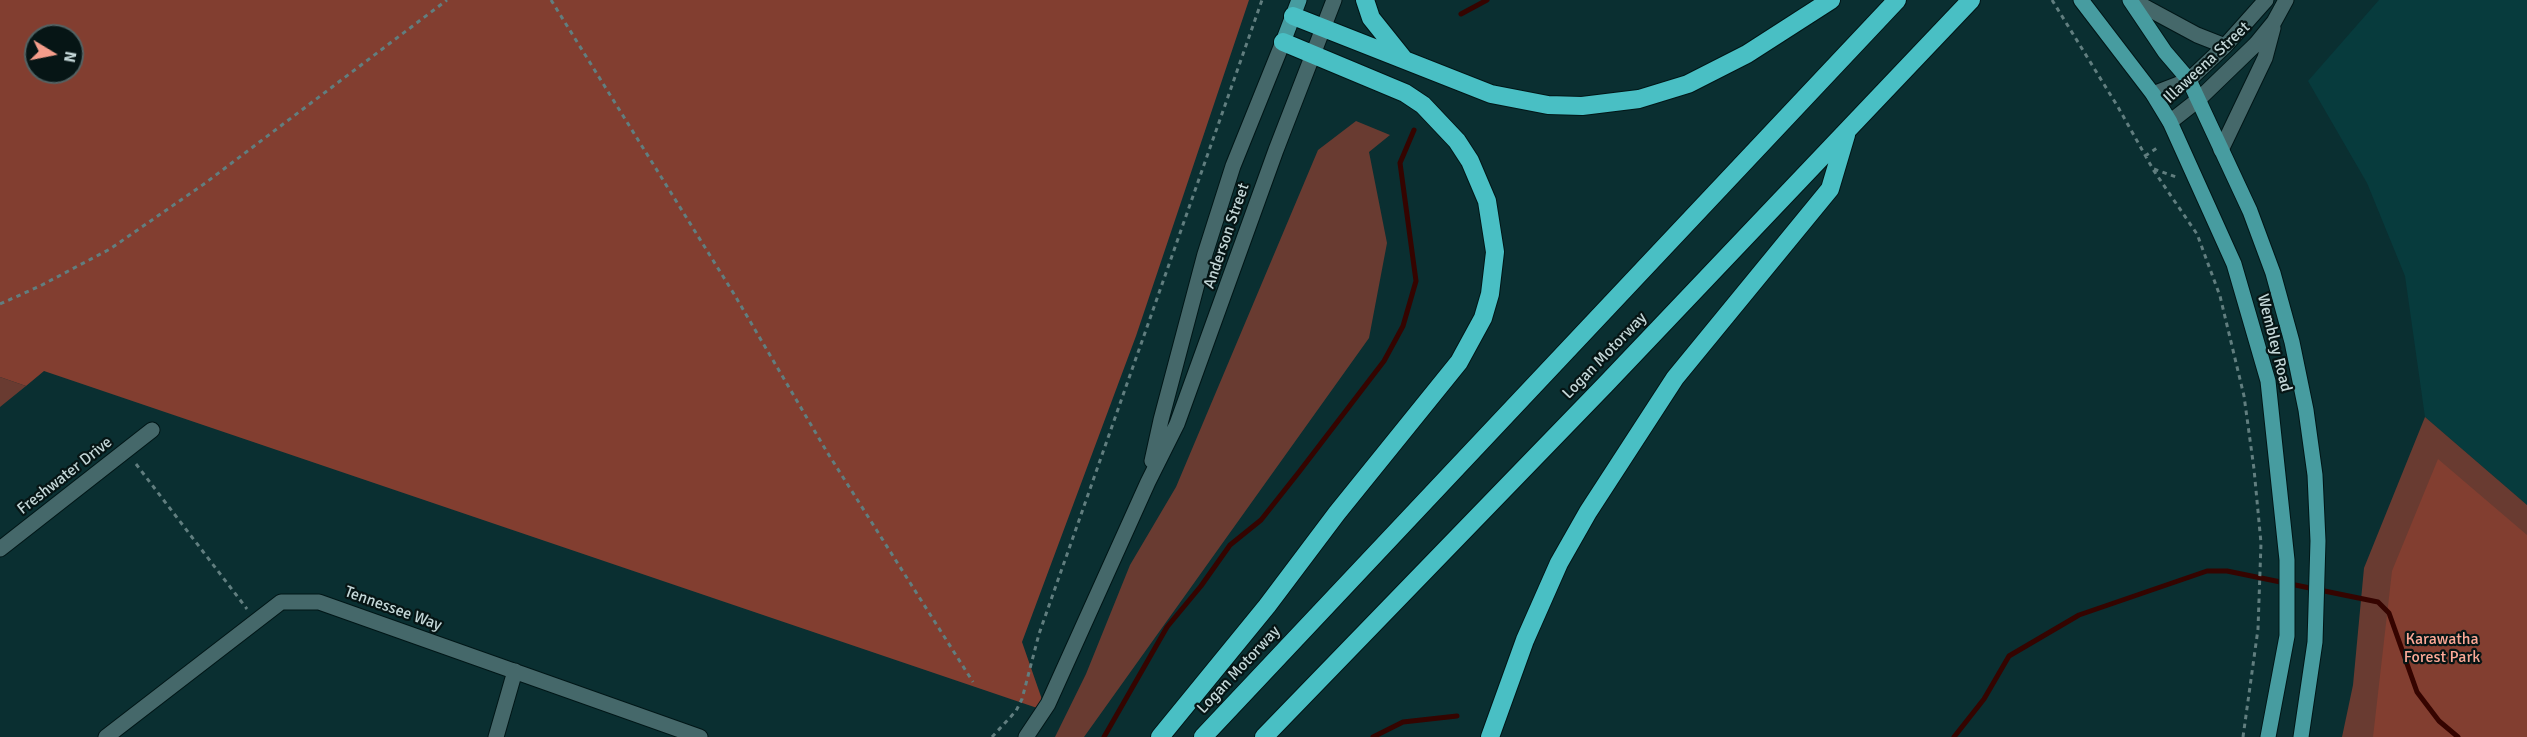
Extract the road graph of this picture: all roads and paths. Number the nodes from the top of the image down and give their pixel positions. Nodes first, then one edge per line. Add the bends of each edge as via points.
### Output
1 (447, 0) edge
2 (551, 0) edge
3 (1262, 0) edge
4 (1334, 0) edge
5 (1365, 0) edge
6 (1832, 0) edge
7 (1897, 0) edge
8 (1971, 0) edge
9 (2052, 0) edge
10 (2081, 0) edge
11 (2131, 0) edge
12 (2266, 0) edge
13 (2286, 0) edge
14 (1296, 8) edge
15 (2274, 22) junction
16 (1323, 27) junction
17 (1283, 42) junction
18 (2225, 46) junction
19 (1314, 54) junction
20 (1406, 61) junction
21 (2189, 80) junction
22 (2153, 93) junction
23 (2198, 100) junction
24 (2170, 122) junction
25 (1848, 130) junction
26 (2157, 148) dead end
27 (2221, 150) junction
28 (2145, 156) junction
29 (0, 304) edge
30 (152, 430) dead end
31 (126, 451) junction
32 (1148, 482) junction
33 (0, 549) edge
34 (256, 621) junction
35 (514, 671) junction
36 (974, 682) dead end
37 (106, 737) edge
38 (496, 737) edge
39 (700, 737) edge
40 (992, 737) edge
41 (1026, 737) edge
42 (1160, 737) edge
43 (1203, 737) edge
44 (1264, 737) edge
45 (1490, 737) edge
46 (2243, 737) edge
47 (2268, 737) edge
48 (2301, 737) edge

1 - 29 path via 204,184 110,249
2 - 36 path via 827,452
3 - 40 path via 1039,634 1022,699
4 - 16 street, Anderson Street
5 - 20 highway via 1371,18
6 - 20 highway via 1715,72 1666,92 1614,103 1582,106 1520,101 1462,84
7 - 43 highway, Logan Motorway
8 - 25 highway, Logan Motorway
9 - 28 path
10 - 22 main road, Wembley Road
11 - 18 street
11 - 21 main road, Wembley Road
12 - 18 street, Illaweena Street
13 - 15 street, Illaweena Street
14 - 16 highway
14 - 17 main road, Anderson Street
15 - 23 street, Illaweena Street
15 - 27 street via 2265,58
16 - 19 street, Anderson Street
16 - 20 highway
17 - 19 highway
17 - 32 street, Anderson Street via 1233,166 1205,254
18 - 21 street, Illaweena Street
19 - 32 street, Anderson Street via 1177,424
19 - 42 highway via 1405,93 1423,105 1457,141 1487,201 1495,252 1490,294 1479,326 1459,362
21 - 22 street, Illaweena Street
21 - 23 main road, Wembley Road
22 - 24 main road, Wembley Road
23 - 24 street, Illaweena Street
23 - 27 main road, Wembley Road
24 - 47 main road, Wembley Road via 2234,264 2268,381 2287,560 2287,636
25 - 44 highway, Logan Motorway
25 - 45 highway via 1830,189 1675,378 1587,512 1525,640
26 - 28 path
27 - 48 main road, Wembley Road via 2273,273 2292,342 2315,475 2315,642
28 - 46 path via 2197,234 2220,296 2244,396 2261,565 2258,629
30 - 31 street, Freshwater Drive
31 - 33 street, Freshwater Drive
31 - 34 path
32 - 41 street, Anderson Street via 1048,704
34 - 35 street, Tennessee Way via 281,602 319,602
34 - 37 street, Tennessee Way
35 - 38 street
35 - 39 street, Tennessee Way

